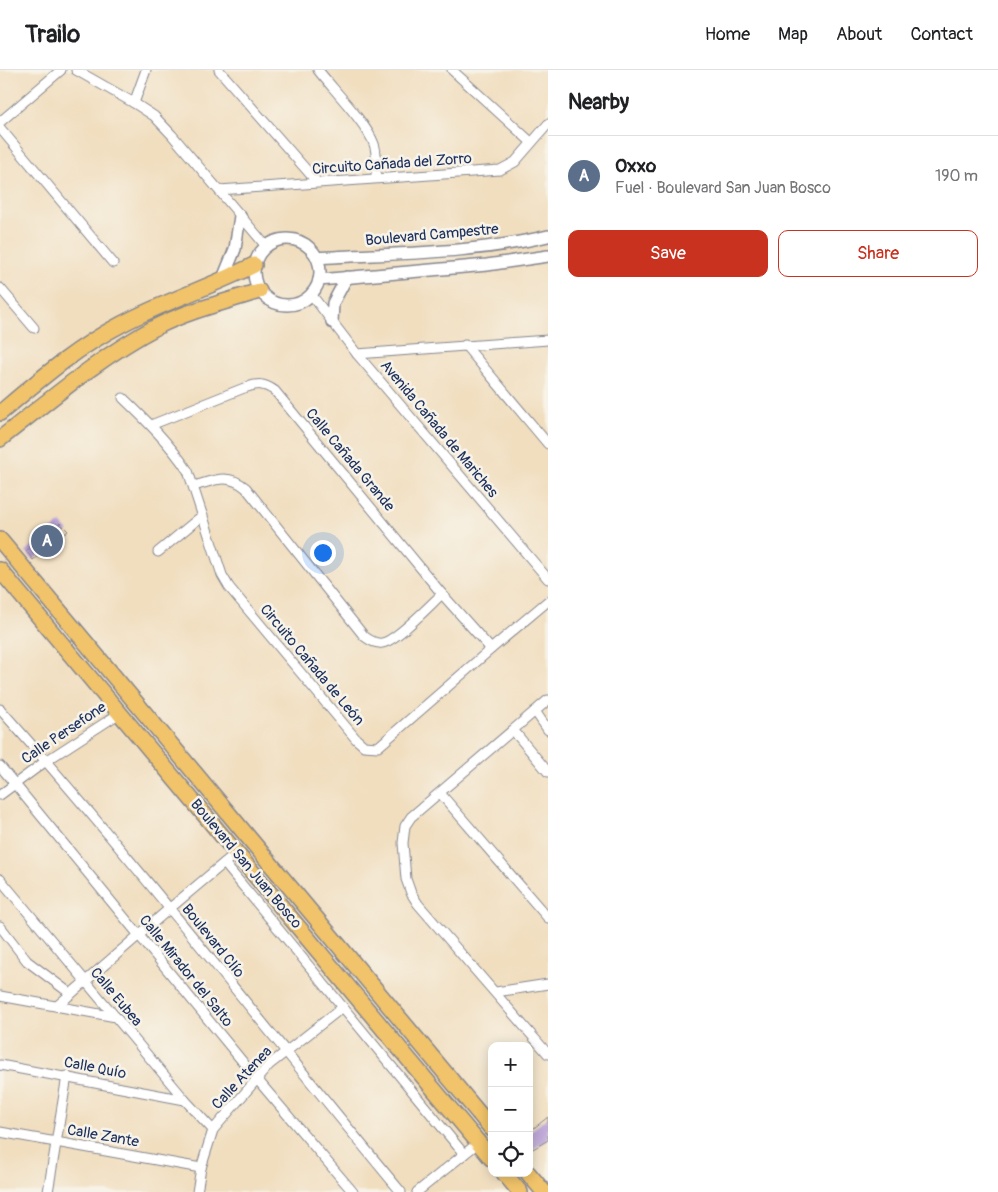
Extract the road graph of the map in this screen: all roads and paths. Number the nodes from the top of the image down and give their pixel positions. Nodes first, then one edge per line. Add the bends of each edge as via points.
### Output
1 (61, 70) edge
2 (76, 70) edge
3 (146, 70) edge
4 (219, 70) edge
5 (318, 70) edge
6 (452, 70) edge
7 (134, 103) junction
8 (0, 122) edge
9 (548, 124) edge
10 (0, 128) edge
11 (531, 142) junction
12 (376, 178) junction
13 (317, 182) junction
14 (219, 190) junction
15 (240, 216) junction
16 (548, 236) edge
17 (266, 246) junction
18 (548, 256) edge
19 (317, 258) junction
20 (114, 263) dead end
21 (254, 265) junction
22 (346, 277) junction
23 (319, 280) junction
24 (222, 282) junction
25 (0, 288) edge
26 (259, 291) junction
27 (312, 294) junction
28 (332, 322) junction
29 (34, 328) dead end
30 (548, 340) edge
31 (465, 345) junction
32 (358, 354) junction
33 (123, 398) dead end
34 (0, 413) edge
35 (151, 425) junction
36 (0, 439) edge
37 (548, 444) edge
38 (194, 486) junction
39 (203, 514) junction
40 (0, 540) edge
41 (158, 552) dead end
42 (0, 570) edge
43 (548, 579) edge
44 (442, 594) junction
45 (548, 601) edge
46 (491, 648) junction
47 (548, 700) edge
48 (0, 709) edge
49 (535, 710) junction
50 (120, 712) junction
51 (513, 730) junction
52 (548, 730) edge
53 (46, 761) junction
54 (0, 766) edge
55 (548, 772) edge
56 (15, 784) junction
57 (440, 793) junction
58 (0, 796) edge
59 (236, 853) junction
60 (224, 863) junction
61 (0, 879) edge
62 (169, 909) junction
63 (548, 918) edge
64 (0, 926) edge
65 (139, 935) junction
66 (85, 981) junction
67 (548, 984) edge
68 (496, 992) junction
69 (71, 994) junction
70 (0, 996) edge
71 (57, 1006) junction
72 (343, 1006) junction
73 (116, 1017) junction
74 (284, 1052) junction
75 (548, 1054) edge
76 (0, 1065) edge
77 (67, 1076) junction
78 (256, 1078) junction
79 (185, 1100) junction
80 (488, 1124) edge
81 (213, 1130) junction
82 (0, 1132) edge
83 (56, 1142) junction
84 (478, 1143) junction
85 (464, 1154) junction
86 (488, 1154) edge
87 (201, 1168) junction
88 (507, 1177) edge
89 (531, 1177) edge
90 (48, 1192) edge
91 (197, 1192) edge
92 (353, 1192) edge
93 (401, 1192) edge
94 (417, 1192) edge
95 (520, 1192) edge
96 (544, 1192) edge

1 - 8 street
2 - 7 street
3 - 7 street
4 - 13 street
5 - 12 street via 368,131 374,144
6 - 11 street
7 - 14 street via 154,116
9 - 11 street, Circuito Cañada del Zorro
10 - 20 street
11 - 12 street, Circuito Cañada del Zorro via 514,162 500,170
12 - 13 street, Circuito Cañada del Zorro
13 - 14 street, Circuito Cañada del Zorro
14 - 15 street
15 - 17 street
15 - 24 street via 235,249
16 - 19 street, Boulevard Campestre via 482,247
17 - 19 street via 276,240 288,239 310,248
17 - 21 street
18 - 22 street
19 - 23 street
21 - 24 main road
21 - 26 street via 254,279
22 - 23 street
22 - 28 street via 333,303
23 - 27 street
24 - 34 main road via 148,311 114,329 64,360
25 - 29 street
26 - 27 street via 266,299 285,305 296,304
26 - 36 main road via 159,326 99,362
27 - 28 street, Avenida Cañada de Mariches
28 - 32 street, Avenida Cañada de Mariches
30 - 31 street
31 - 32 street
31 - 37 street
32 - 43 street, Avenida Cañada de Mariches
33 - 35 street, Circuito Cañada de León
35 - 38 street, Circuito Cañada de León via 179,457
35 - 44 street, Calle Cañada Grande via 244,388 267,385
38 - 39 street, Circuito Cañada de León
38 - 44 street via 229,478 246,488 372,642 382,643 393,638
39 - 41 street
39 - 46 street, Circuito Cañada de León via 222,575 229,587 364,746 378,747
40 - 80 main road, Boulevard San Juan Bosco
42 - 50 main road, Boulevard San Juan Bosco
44 - 46 street, Calle Cañada Grande
45 - 46 street, Circuito Cañada de León
47 - 49 street
48 - 53 street, Boulevard Clío
49 - 51 street
49 - 52 street
50 - 53 street, Calle Persefone
50 - 59 main road, Boulevard San Juan Bosco
51 - 55 street
51 - 57 street
53 - 56 street, Calle Persefone
53 - 62 street, Boulevard Clío
54 - 56 street, Calle Mirador del Salto
56 - 58 street, Calle Persefone
56 - 65 street, Calle Mirador del Salto
57 - 63 street
57 - 68 street via 405,826 406,879 418,904
59 - 60 street
59 - 84 main road, Boulevard San Juan Bosco
60 - 62 street
60 - 72 street
61 - 66 street, Calle Eubea
62 - 65 street
62 - 74 street, Boulevard Clío
64 - 69 street via 27,960
65 - 66 street
65 - 78 street, Calle Mirador del Salto
66 - 69 street
66 - 73 street, Calle Eubea
67 - 68 street
68 - 75 street
69 - 71 street
70 - 71 street
71 - 73 street
72 - 74 street, Calle Atenea
72 - 85 street
73 - 79 street, Calle Eubea
74 - 78 street, Calle Atenea
74 - 93 street, Boulevard Clío
76 - 77 street, Calle Quío
77 - 79 street, Calle Quío
77 - 83 street
78 - 81 street, Calle Atenea
78 - 92 street, Calle Mirador del Salto
79 - 81 street, Calle Eubea
81 - 87 street, Calle Atenea
82 - 83 street, Calle Zante
83 - 87 street, Calle Zante
83 - 90 street
84 - 85 street
84 - 86 main road, Boulevard San Juan Bosco
85 - 94 street
87 - 91 street, Calle Atenea
88 - 95 main road
89 - 96 main road

